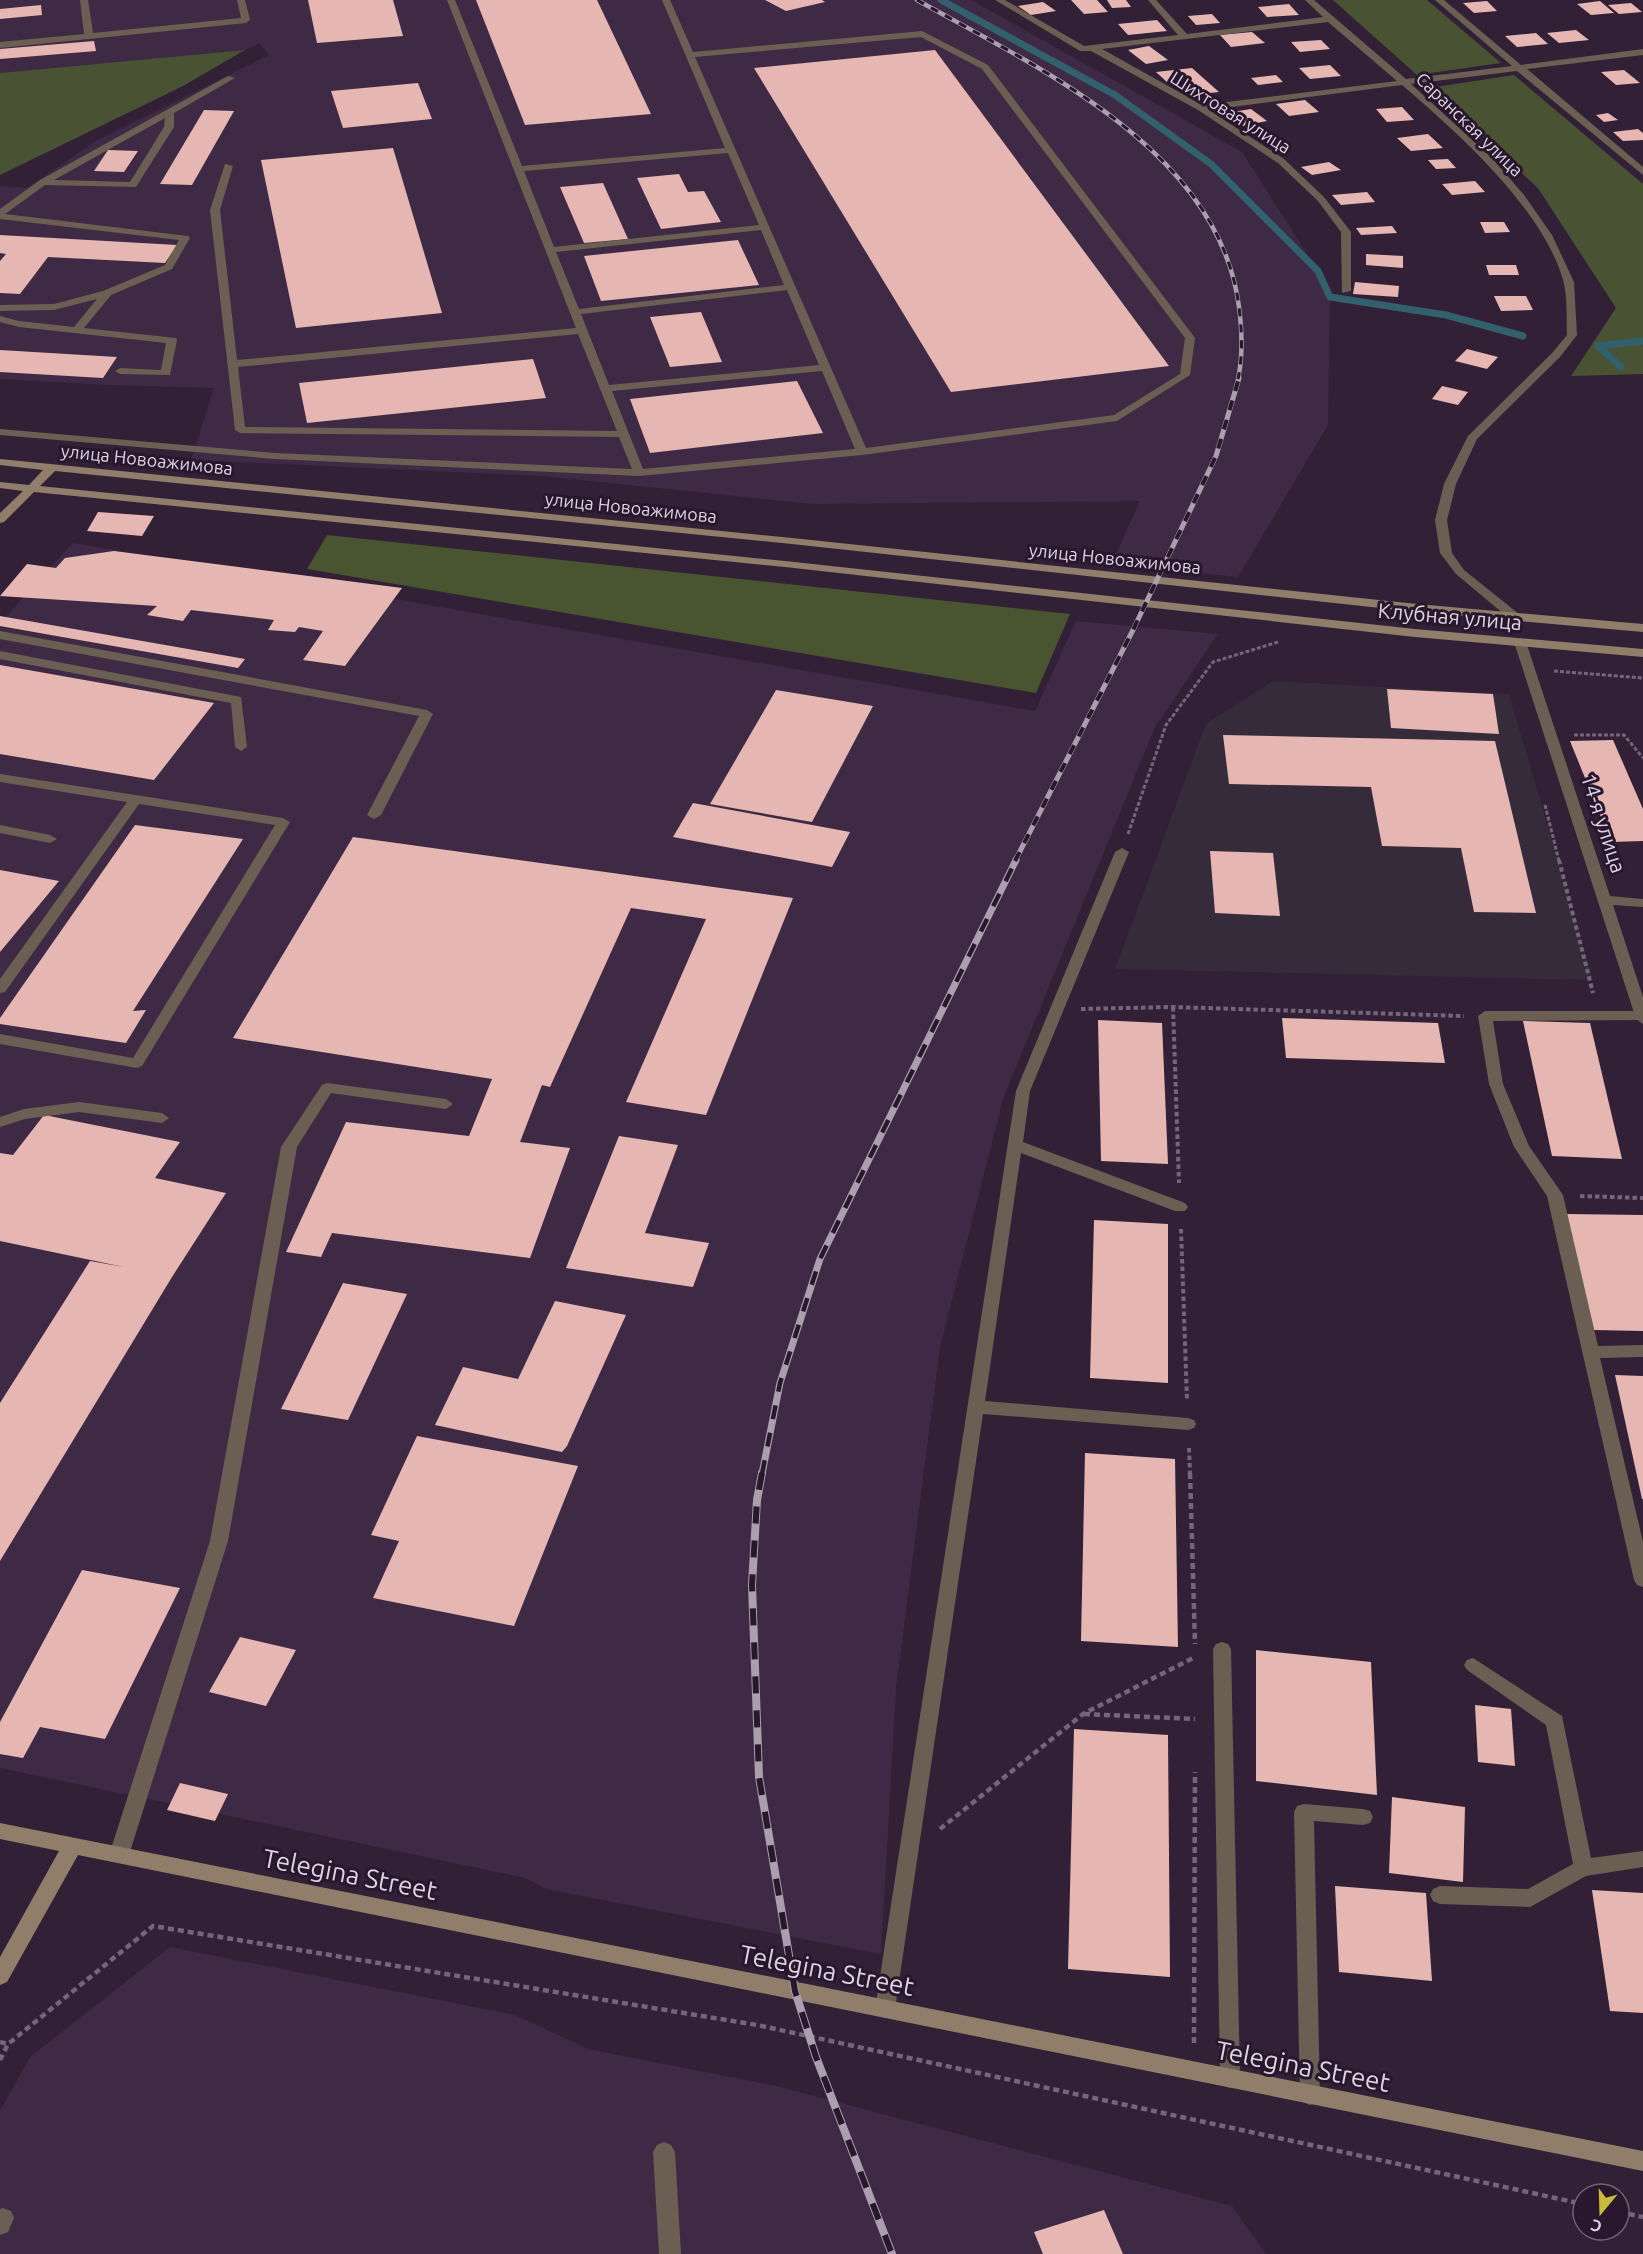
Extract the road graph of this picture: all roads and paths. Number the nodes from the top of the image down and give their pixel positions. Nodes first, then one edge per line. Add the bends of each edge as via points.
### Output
1 (84, 0) edge
2 (241, 0) edge
3 (451, 0) edge
4 (666, 0) edge
5 (999, 0) edge
6 (1152, 0) edge
7 (1309, 0) edge
8 (1439, 0) edge
9 (1329, 19) junction
10 (89, 36) junction
11 (1184, 36) junction
12 (0, 45) edge
13 (1088, 49) junction
14 (1643, 52) edge
15 (690, 55) junction
16 (1519, 67) junction
17 (231, 78) dead end
18 (1404, 81) junction
19 (1201, 108) junction
20 (170, 111) junction
21 (128, 135) junction
22 (155, 135) junction
23 (731, 150) junction
24 (228, 166) dead end
25 (518, 169) junction
26 (1643, 172) edge
27 (43, 182) junction
28 (0, 215) edge
29 (764, 227) junction
30 (551, 250) junction
31 (790, 287) junction
32 (1346, 291) dead end
33 (107, 293) junction
34 (0, 308) edge
35 (576, 312) junction
36 (0, 319) edge
37 (77, 330) junction
38 (584, 330) junction
39 (232, 364) junction
40 (825, 368) junction
41 (120, 371) dead end
42 (606, 388) junction
43 (0, 432) edge
44 (624, 434) junction
45 (862, 452) junction
46 (0, 462) edge
47 (52, 467) junction
48 (639, 473) junction
49 (0, 485) edge
50 (32, 488) junction
51 (0, 520) edge
52 (1258, 592) joint
53 (1253, 615) joint
54 (1515, 617) junction
55 (1643, 628) edge
56 (0, 635) edge
57 (1283, 640) dead end
58 (1520, 642) junction
59 (1643, 653) edge
60 (0, 654) edge
61 (1599, 674) dead end
62 (1643, 678) edge
63 (1550, 735) junction
64 (241, 747) dead end
65 (1643, 758) edge
66 (0, 778) edge
67 (1543, 796) dead end
68 (136, 799) junction
69 (374, 815) dead end
70 (0, 829) edge
71 (50, 839) dead end
72 (1122, 852) joint
73 (1604, 900) junction
74 (1643, 903) edge
75 (0, 988) edge
76 (1173, 1007) junction
77 (1057, 1009) junction
78 (1485, 1016) junction
79 (1598, 1016) junction
80 (1642, 1017) edge
81 (0, 1039) edge
82 (446, 1104) dead end
83 (162, 1118) dead end
84 (0, 1122) edge
85 (1015, 1145) junction
86 (1555, 1195) junction
87 (1643, 1198) edge
88 (1180, 1207) junction
89 (1643, 1351) edge
90 (1591, 1352) junction
91 (976, 1407) junction
92 (1188, 1424) junction
93 (1643, 1580) edge
94 (1222, 1649) dead end
95 (1195, 1657) junction
96 (1473, 1665) dead end
97 (1195, 1667) dead end
98 (1195, 1709) dead end
99 (1083, 1713) junction
100 (1195, 1719) junction
101 (1195, 1731) dead end
102 (1194, 1766) dead end
103 (1363, 1817) dead end
104 (0, 1831) edge
105 (73, 1845) junction
106 (909, 1854) junction
107 (119, 1855) junction
108 (1643, 1859) edge
109 (1583, 1868) junction
110 (1440, 1895) dead end
111 (0, 1976) edge
112 (885, 2009) junction
113 (0, 2042) edge
114 (8, 2044) junction
115 (0, 2060) edge
116 (1194, 2071) junction
117 (1230, 2078) junction
118 (1310, 2095) junction
119 (664, 2152) dead end
120 (1643, 2161) edge
121 (1571, 2201) edge
122 (670, 2254) edge

1 - 10 street
2 - 10 street via 246,20
3 - 25 street
4 - 15 street
5 - 13 street, Шихтовая улица
6 - 11 street
7 - 9 street, Саранская улица
8 - 16 street
9 - 11 street
9 - 18 street, Саранская улица
10 - 12 street
11 - 13 street
13 - 19 street, Шихтовая улица
14 - 16 street
15 - 23 street
15 - 45 street via 922,34 986,67 1190,338 1185,375 1117,417
16 - 18 street
16 - 26 street
17 - 20 street
18 - 19 street
18 - 54 street, Саранская улица via 1504,176 1544,230 1568,278 1572,335 1472,438 1450,484 1441,520 1446,553 1460,572
19 - 32 street, Шихтовая улица via 1281,161 1321,199 1346,232
20 - 21 street
20 - 22 street via 169,127
21 - 22 street
21 - 27 street
22 - 27 street via 133,185
23 - 25 street
23 - 29 street
24 - 39 street via 215,210
25 - 30 street
27 - 28 street
28 - 33 street via 184,238 169,267
29 - 30 street
29 - 31 street
30 - 35 street
31 - 35 street
31 - 40 street
33 - 34 street via 54,306
33 - 37 street
35 - 38 street
36 - 37 street
37 - 41 street via 172,340 166,373
38 - 39 street
38 - 42 street
39 - 44 street via 240,430
40 - 42 street
40 - 45 street
42 - 44 street
43 - 48 street via 275,456
44 - 48 street
45 - 48 street
46 - 47 main road, улица Новоажимова
47 - 50 main road
47 - 52 main road, улица Новоажимова
49 - 50 main road, улица Новоажимова
50 - 51 main road
50 - 53 main road, улица Новоажимова
52 - 54 main road, Клубная улица
53 - 58 main road, Клубная улица
54 - 55 main road, Клубная улица
54 - 58 main road
56 - 69 street via 427,714
57 - 72 path via 1213,662 1167,724
58 - 59 main road, Клубная улица
58 - 63 street, 14-я улица
60 - 64 street via 237,700
61 - 62 path
63 - 65 path via 1624,735
63 - 73 street, 14-я улица
66 - 68 street
67 - 79 path
68 - 75 street
68 - 81 street via 283,822 137,1063
70 - 71 street
72 - 77 street
73 - 74 street
73 - 80 street, 14-я улица
76 - 77 path
76 - 78 path
76 - 88 path
77 - 85 street via 1023,1091
78 - 79 street
78 - 86 street via 1496,1084 1522,1147
79 - 80 street
82 - 107 street via 327,1088 289,1147 219,1541
83 - 84 street via 79,1107 24,1114
85 - 88 street
85 - 91 street
86 - 87 path
86 - 90 street
88 - 92 path
89 - 90 street
90 - 93 street
91 - 92 street
91 - 106 street
92 - 95 path
94 - 117 street
95 - 97 path
95 - 99 path
96 - 109 street via 1555,1721
98 - 100 path
99 - 100 path
99 - 106 path
100 - 101 path
102 - 116 path
103 - 118 street via 1304,1812
104 - 105 main road, Telegina Street
105 - 107 main road, Telegina Street
105 - 111 main road
106 - 112 street
107 - 112 main road, Telegina Street
108 - 109 street
109 - 110 street via 1530,1898
112 - 116 main road, Telegina Street
113 - 114 path
114 - 115 path
114 - 121 path via 153,1926 757,2025
116 - 117 main road, Telegina Street
117 - 118 main road, Telegina Street
118 - 120 main road, Telegina Street
119 - 122 street

